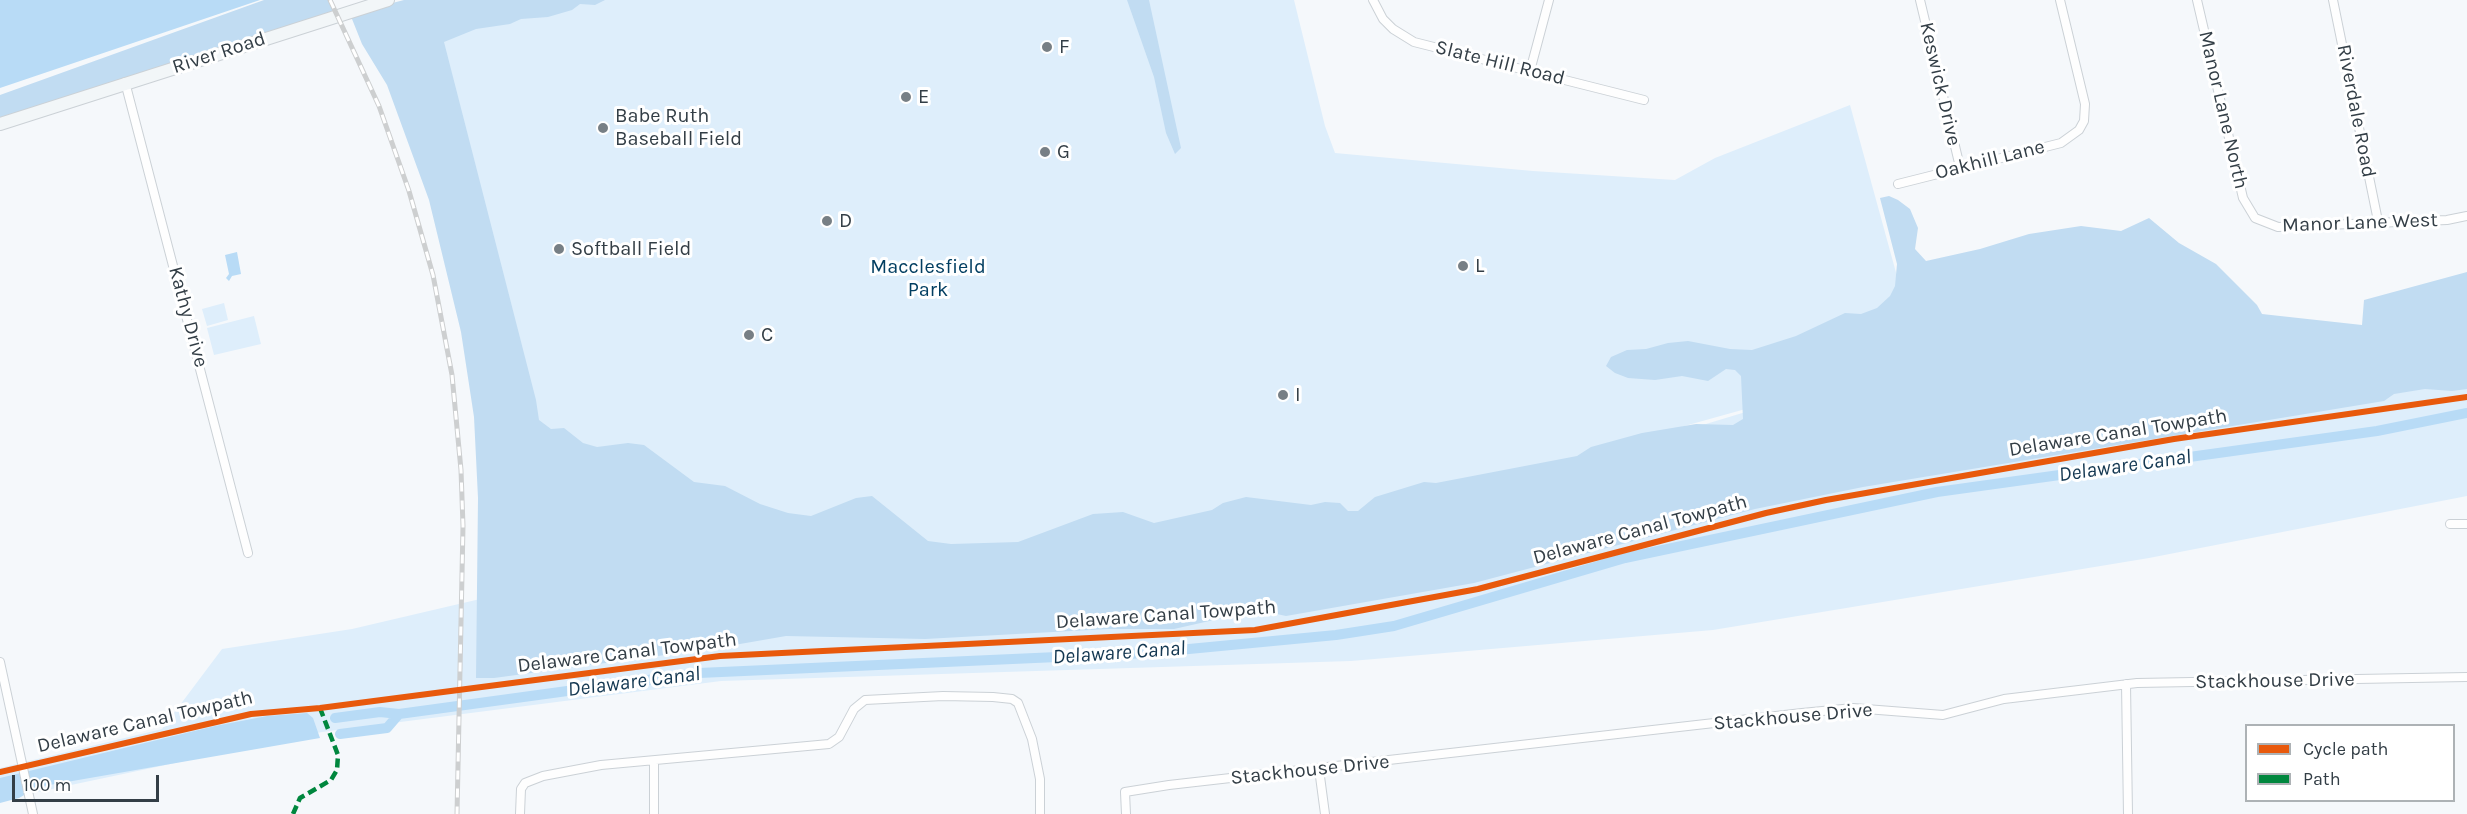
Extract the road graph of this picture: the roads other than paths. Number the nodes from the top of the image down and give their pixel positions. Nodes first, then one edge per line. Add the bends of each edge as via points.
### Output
1 (388, 0) edge
2 (1373, 0) edge
3 (1549, 0) edge
4 (1920, 0) edge
5 (2060, 0) edge
6 (2197, 0) edge
7 (2333, 0) edge
8 (1530, 71) junction
9 (125, 82) junction
10 (1644, 100) dead end
11 (0, 124) edge
12 (1960, 167) junction
13 (1898, 184) dead end
14 (2467, 216) edge
15 (2255, 218) joint
16 (2378, 221) junction
17 (2450, 524) dead end
18 (2467, 524) edge
19 (248, 553) dead end
20 (0, 665) edge
21 (2467, 677) edge
22 (2126, 684) junction
23 (654, 760) junction
24 (1319, 769) junction
25 (33, 814) edge
26 (520, 814) edge
27 (654, 814) edge
28 (1040, 814) edge
29 (1126, 814) edge
30 (1325, 814) edge
31 (2128, 814) edge

1 - 9 main road, River Road
2 - 8 street, Slate Hill Road via 1383,19 1410,40
3 - 8 street
4 - 12 street, Keswick Drive
5 - 12 street, Oakhill Lane via 2085,104 2079,130 2061,143
6 - 15 street, Manor Lane North via 2243,198
7 - 16 street, Riverdale Road
8 - 10 street, Slate Hill Road
9 - 11 main road, River Road
9 - 19 street, Kathy Drive
12 - 13 street, Oakhill Lane
14 - 16 street, Manor Lane West
15 - 16 street, Manor Lane West via 2277,227
17 - 18 street
20 - 25 street
21 - 22 street, Stackhouse Drive
22 - 24 street, Stackhouse Drive via 2004,699 1943,715 1853,708
22 - 31 street
23 - 26 street via 601,765 525,783
23 - 27 street
23 - 28 street via 830,744 839,737 854,709 865,700 943,696 1012,699 1021,708 1032,739 1040,779
24 - 29 street, Stackhouse Drive via 1125,792
24 - 30 street

